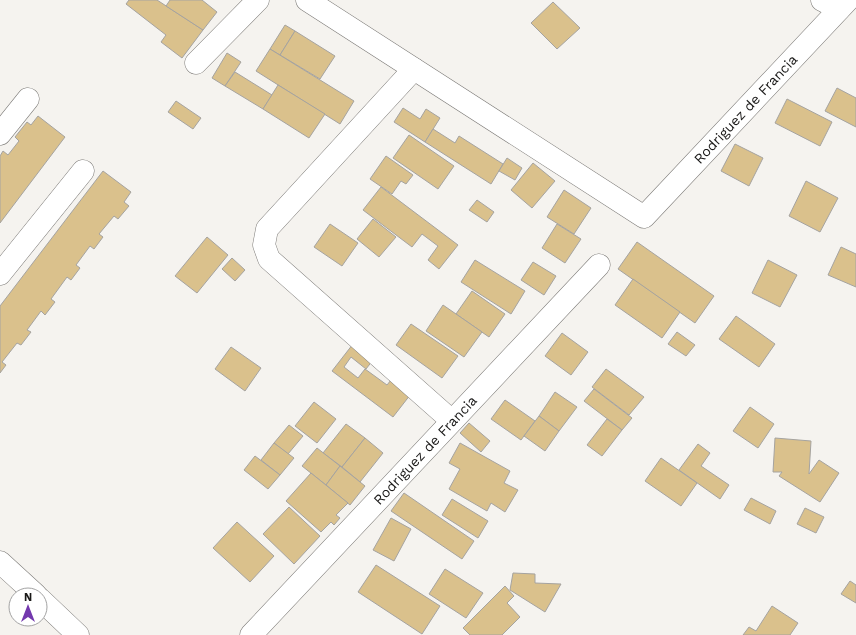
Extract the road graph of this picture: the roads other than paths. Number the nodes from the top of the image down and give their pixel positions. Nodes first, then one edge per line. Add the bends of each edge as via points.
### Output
1 (258, 0) edge
2 (307, 0) edge
3 (836, 3) edge
4 (196, 63) dead end
5 (414, 69) junction
6 (28, 100) dead end
7 (0, 134) edge
8 (83, 171) dead end
9 (599, 265) dead end
10 (0, 274) edge
11 (452, 421) junction
12 (0, 562) edge
13 (27, 587) edge
14 (48, 607) edge
15 (78, 635) edge
16 (251, 635) edge

1 - 4 street
2 - 5 street
3 - 5 street, Rodriguez de Francia via 644,217
5 - 11 street via 267,229 264,245 269,259
6 - 7 street
8 - 10 street
9 - 11 street, Rodriguez de Francia
11 - 16 street, Rodriguez de Francia
12 - 13 street
14 - 15 street

